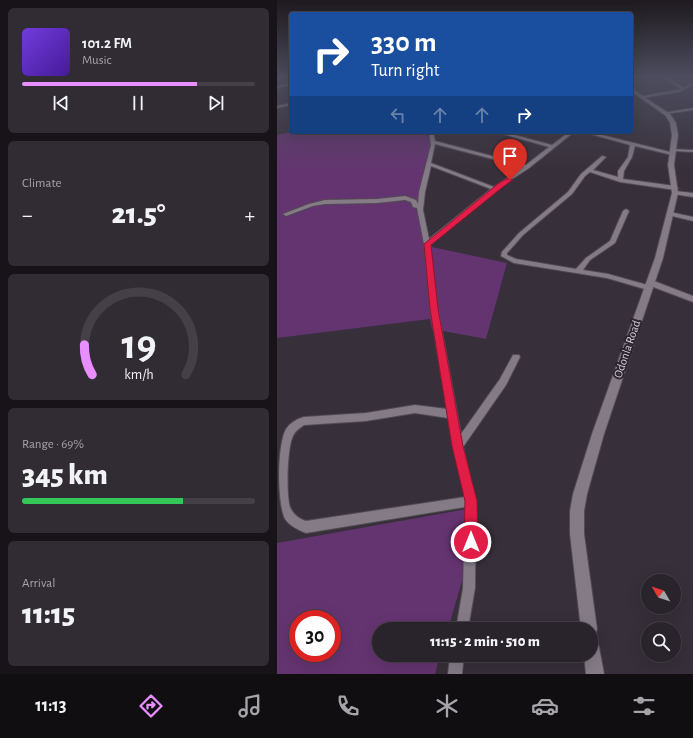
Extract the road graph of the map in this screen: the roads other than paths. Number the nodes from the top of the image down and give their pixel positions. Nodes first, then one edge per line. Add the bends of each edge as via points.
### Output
1 (660, 109) edge
2 (690, 109) edge
3 (665, 113) junction
4 (431, 134) edge
5 (505, 134) edge
6 (569, 134) edge
7 (593, 134) edge
8 (433, 142) junction
9 (633, 144) junction
10 (553, 147) junction
11 (693, 151) edge
12 (673, 152) junction
13 (604, 157) dead end
14 (429, 164) junction
15 (527, 167) junction
16 (589, 170) junction
17 (620, 180) junction
18 (496, 189) junction
19 (675, 191) junction
20 (693, 195) edge
21 (420, 206) junction
22 (626, 211) dead end
23 (286, 214) dead end
24 (670, 214) junction
25 (693, 220) edge
26 (427, 244) junction
27 (578, 271) junction
28 (649, 286) junction
29 (693, 299) edge
30 (516, 357) dead end
31 (452, 414) junction
32 (458, 446) junction
33 (471, 501) junction
34 (463, 622) edge
35 (588, 622) edge
36 (456, 662) edge
37 (593, 662) edge
38 (455, 674) edge
39 (595, 674) edge

1 - 3 street, Odonla Road
2 - 3 street
3 - 12 street, Odonla Road via 673,123
4 - 8 street
5 - 10 street
6 - 10 street
7 - 9 street
8 - 14 street
8 - 15 street
9 - 12 street
9 - 17 street via 630,157 621,171
10 - 15 street
11 - 12 street
12 - 19 street, Odonla Road via 671,165
13 - 16 street
14 - 18 street
14 - 21 street
15 - 18 street
16 - 17 street
16 - 27 street via 569,193 504,252 507,259 514,261
17 - 19 street
18 - 26 street
19 - 20 street
19 - 24 street, Odonla Road
21 - 23 street via 415,206 414,201 405,198 325,202
21 - 26 street
22 - 27 street via 613,242 589,259
24 - 25 street
24 - 28 street, Odonla Road
26 - 31 street via 434,309
27 - 28 street
28 - 29 street
28 - 35 street, Odonla Road via 580,494 577,534
30 - 32 street via 503,382
31 - 32 street
31 - 33 street via 415,409 366,417 299,423 288,434 286,441 283,461 284,504 292,519 306,527
32 - 33 street
33 - 34 street via 469,588
36 - 38 street
37 - 39 street

